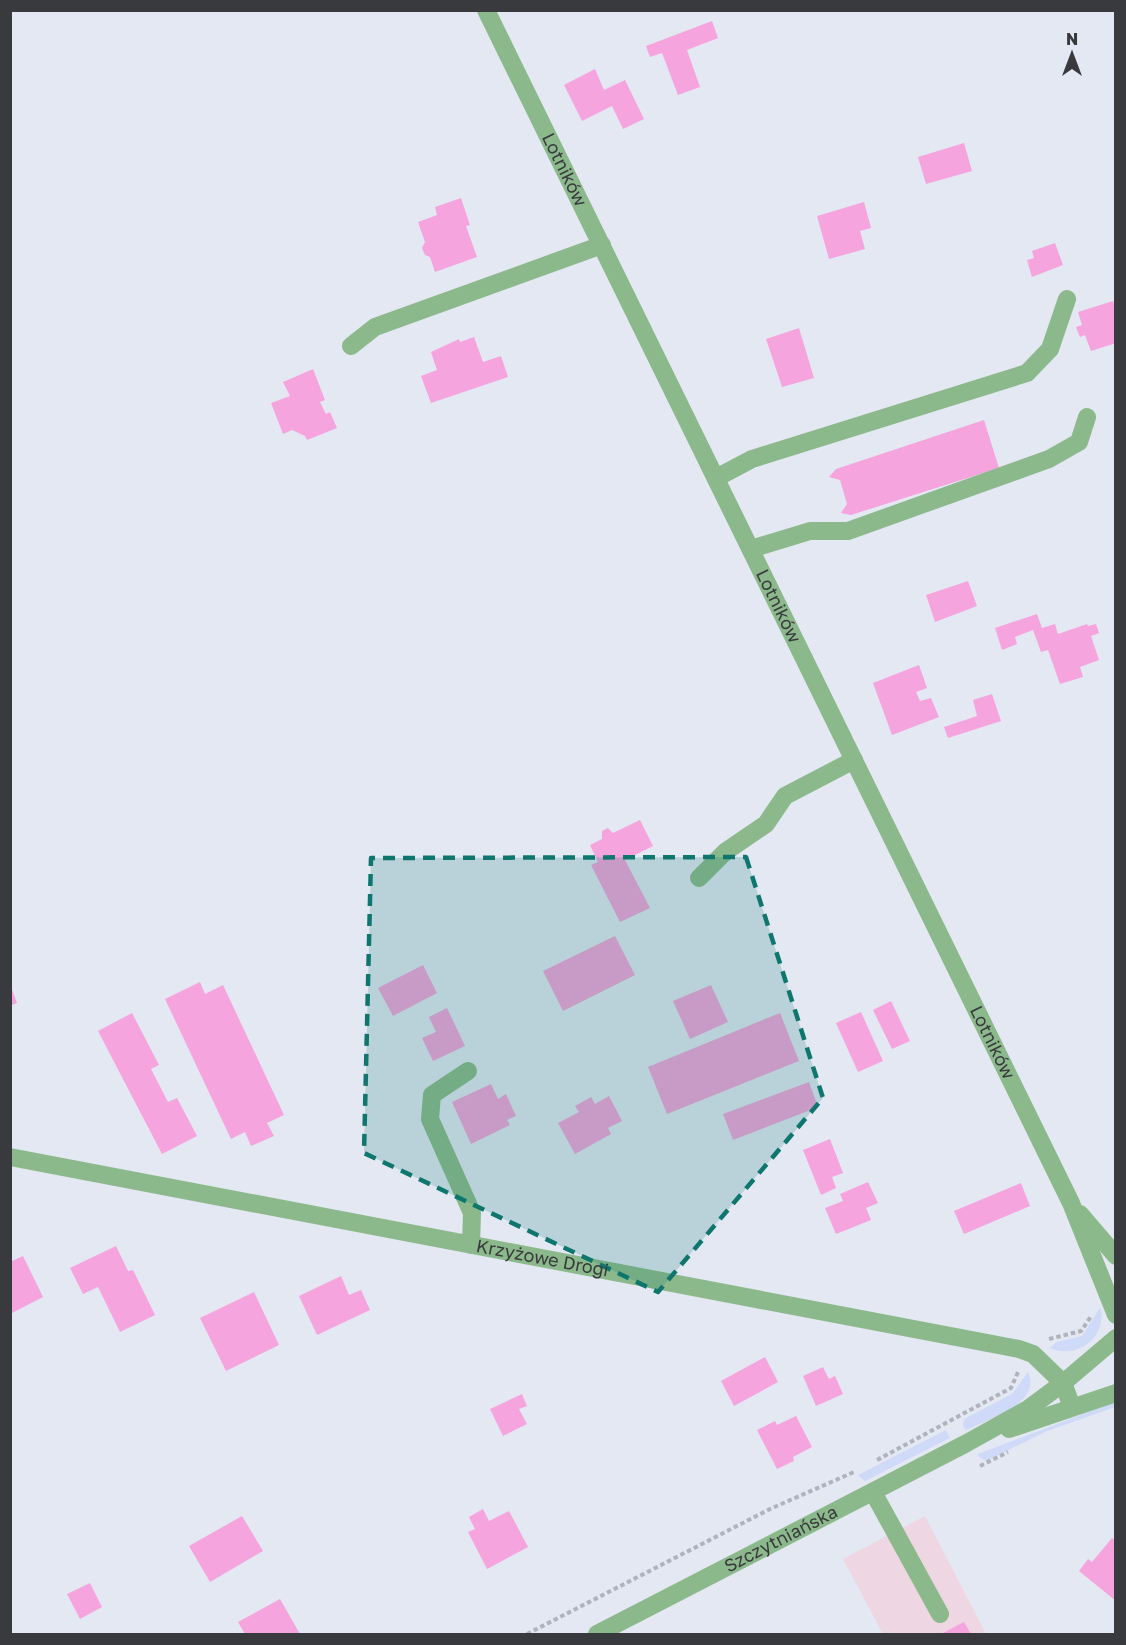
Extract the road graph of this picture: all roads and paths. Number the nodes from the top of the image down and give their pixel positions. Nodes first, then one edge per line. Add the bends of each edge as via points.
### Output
1 (486, 10) edge
2 (602, 245) junction
3 (1067, 299) dead end
4 (351, 346) dead end
5 (1087, 417) dead end
6 (716, 478) junction
7 (751, 549) junction
8 (854, 760) junction
9 (699, 878) dead end
10 (468, 1071) dead end
11 (10, 1156) edge
12 (1071, 1203) junction
13 (471, 1245) junction
14 (1116, 1256) edge
15 (1096, 1308) dead end
16 (1116, 1315) edge
17 (1116, 1338) edge
18 (1044, 1344) dead end
19 (1022, 1365) dead end
20 (1063, 1383) junction
21 (1116, 1393) edge
22 (1072, 1407) junction
23 (965, 1444) junction
24 (868, 1464) dead end
25 (858, 1470) dead end
26 (873, 1492) junction
27 (940, 1614) dead end
28 (527, 1635) edge
29 (597, 1635) edge

1 - 2 street, Lotników
2 - 4 street via 375,327
2 - 6 street, Lotników
3 - 6 street via 1050,349 1027,373 752,459
5 - 7 street via 1079,442 1049,459 848,531 810,531
6 - 7 street, Lotników
7 - 8 street, Lotników
8 - 9 street via 785,796 766,824 725,852
8 - 12 street, Lotników
10 - 13 street via 432,1095 430,1119 472,1213
11 - 13 street, Krzyżowe Drogi
12 - 14 street, Lotników
12 - 16 street, Lotników
13 - 20 street, Krzyżowe Drogi via 1019,1349 1033,1354
15 - 18 path via 1081,1331 1051,1338
17 - 20 street, Szczytniańska
19 - 24 path via 1011,1388
20 - 22 street
20 - 23 street, Szczytniańska via 1028,1409
21 - 22 street, Szczytniańska
22 - 23 street, Szczytniańska
23 - 26 street, Szczytniańska
25 - 28 path via 770,1509
26 - 27 street
26 - 29 street, Szczytniańska

